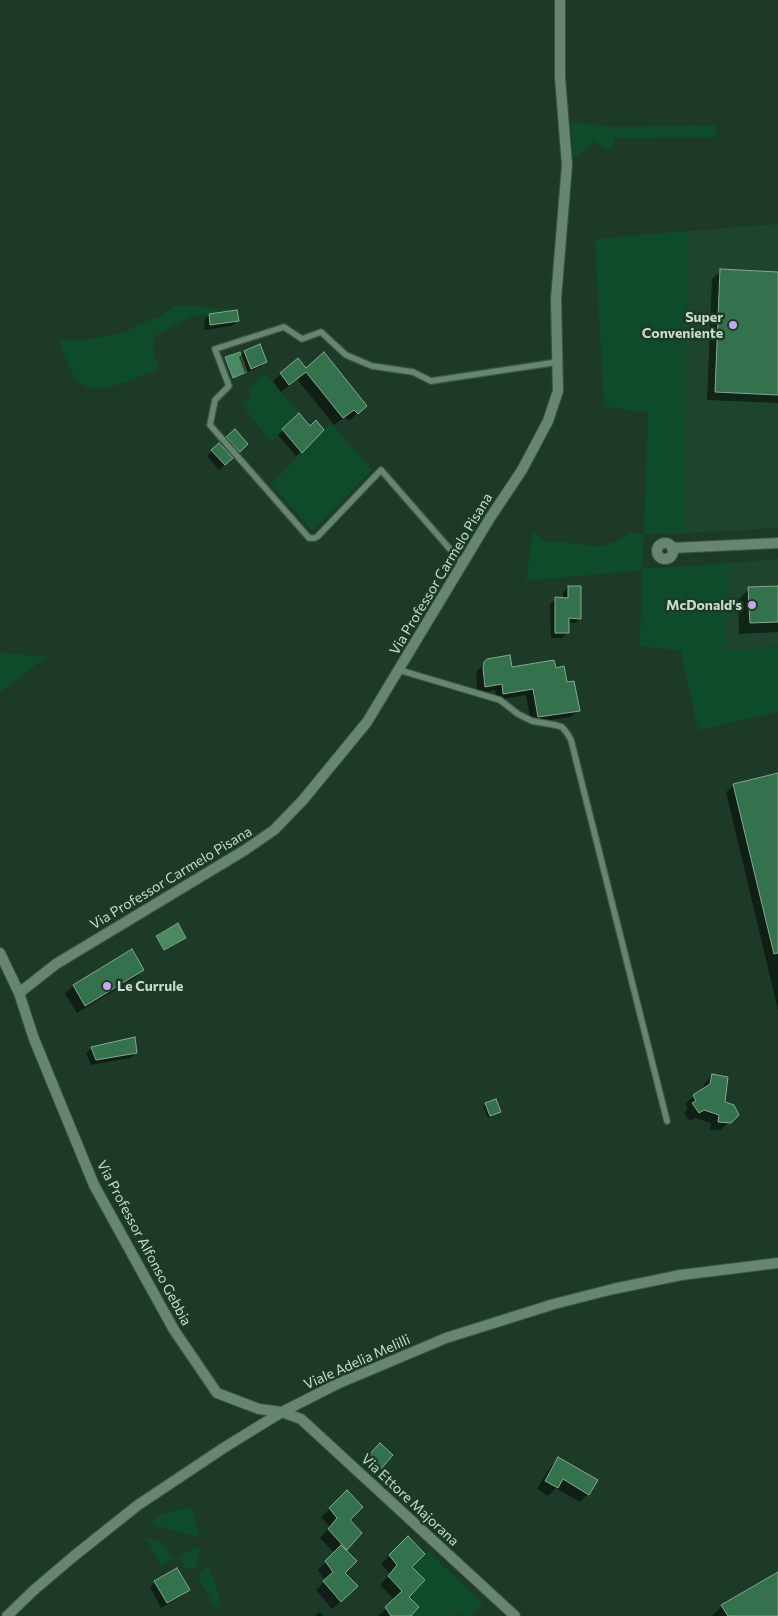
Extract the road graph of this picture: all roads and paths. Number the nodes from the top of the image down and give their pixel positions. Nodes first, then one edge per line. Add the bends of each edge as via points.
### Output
1 (560, 0) edge
2 (558, 362) junction
3 (778, 543) edge
4 (672, 548) dead end
5 (464, 564) junction
6 (399, 670) junction
7 (0, 953) edge
8 (3, 966) edge
9 (19, 993) junction
10 (667, 1121) dead end
11 (778, 1263) edge
12 (282, 1412) junction
13 (7, 1616) edge
14 (515, 1616) edge

1 - 2 street, Via Professor Carmelo Pisana via 560,78 567,165 556,299
2 - 5 street, Via Professor Carmelo Pisana via 558,391 548,421
2 - 5 lane via 431,381 413,372 372,366 346,355 321,332 302,339 284,327 215,349 229,386 215,400 210,426 309,538 318,536 380,470
3 - 4 street
5 - 6 street, Via Professor Carmelo Pisana
6 - 9 street, Via Professor Carmelo Pisana via 367,722 274,830 56,964
6 - 10 lane via 500,700 532,721 562,727 567,733
7 - 8 street, Via Professor Alfonso Gebbia
8 - 9 street, Via Professor Alfonso Gebbia
9 - 12 street, Via Professor Alfonso Gebbia via 94,1185 174,1330 216,1393 259,1410
11 - 12 street, Viale Adelia Melilli via 681,1275 545,1307 446,1338 384,1363
12 - 13 street, Viale Adelia Melilli via 138,1505
12 - 14 street, Via Ettore Majorana via 301,1419

